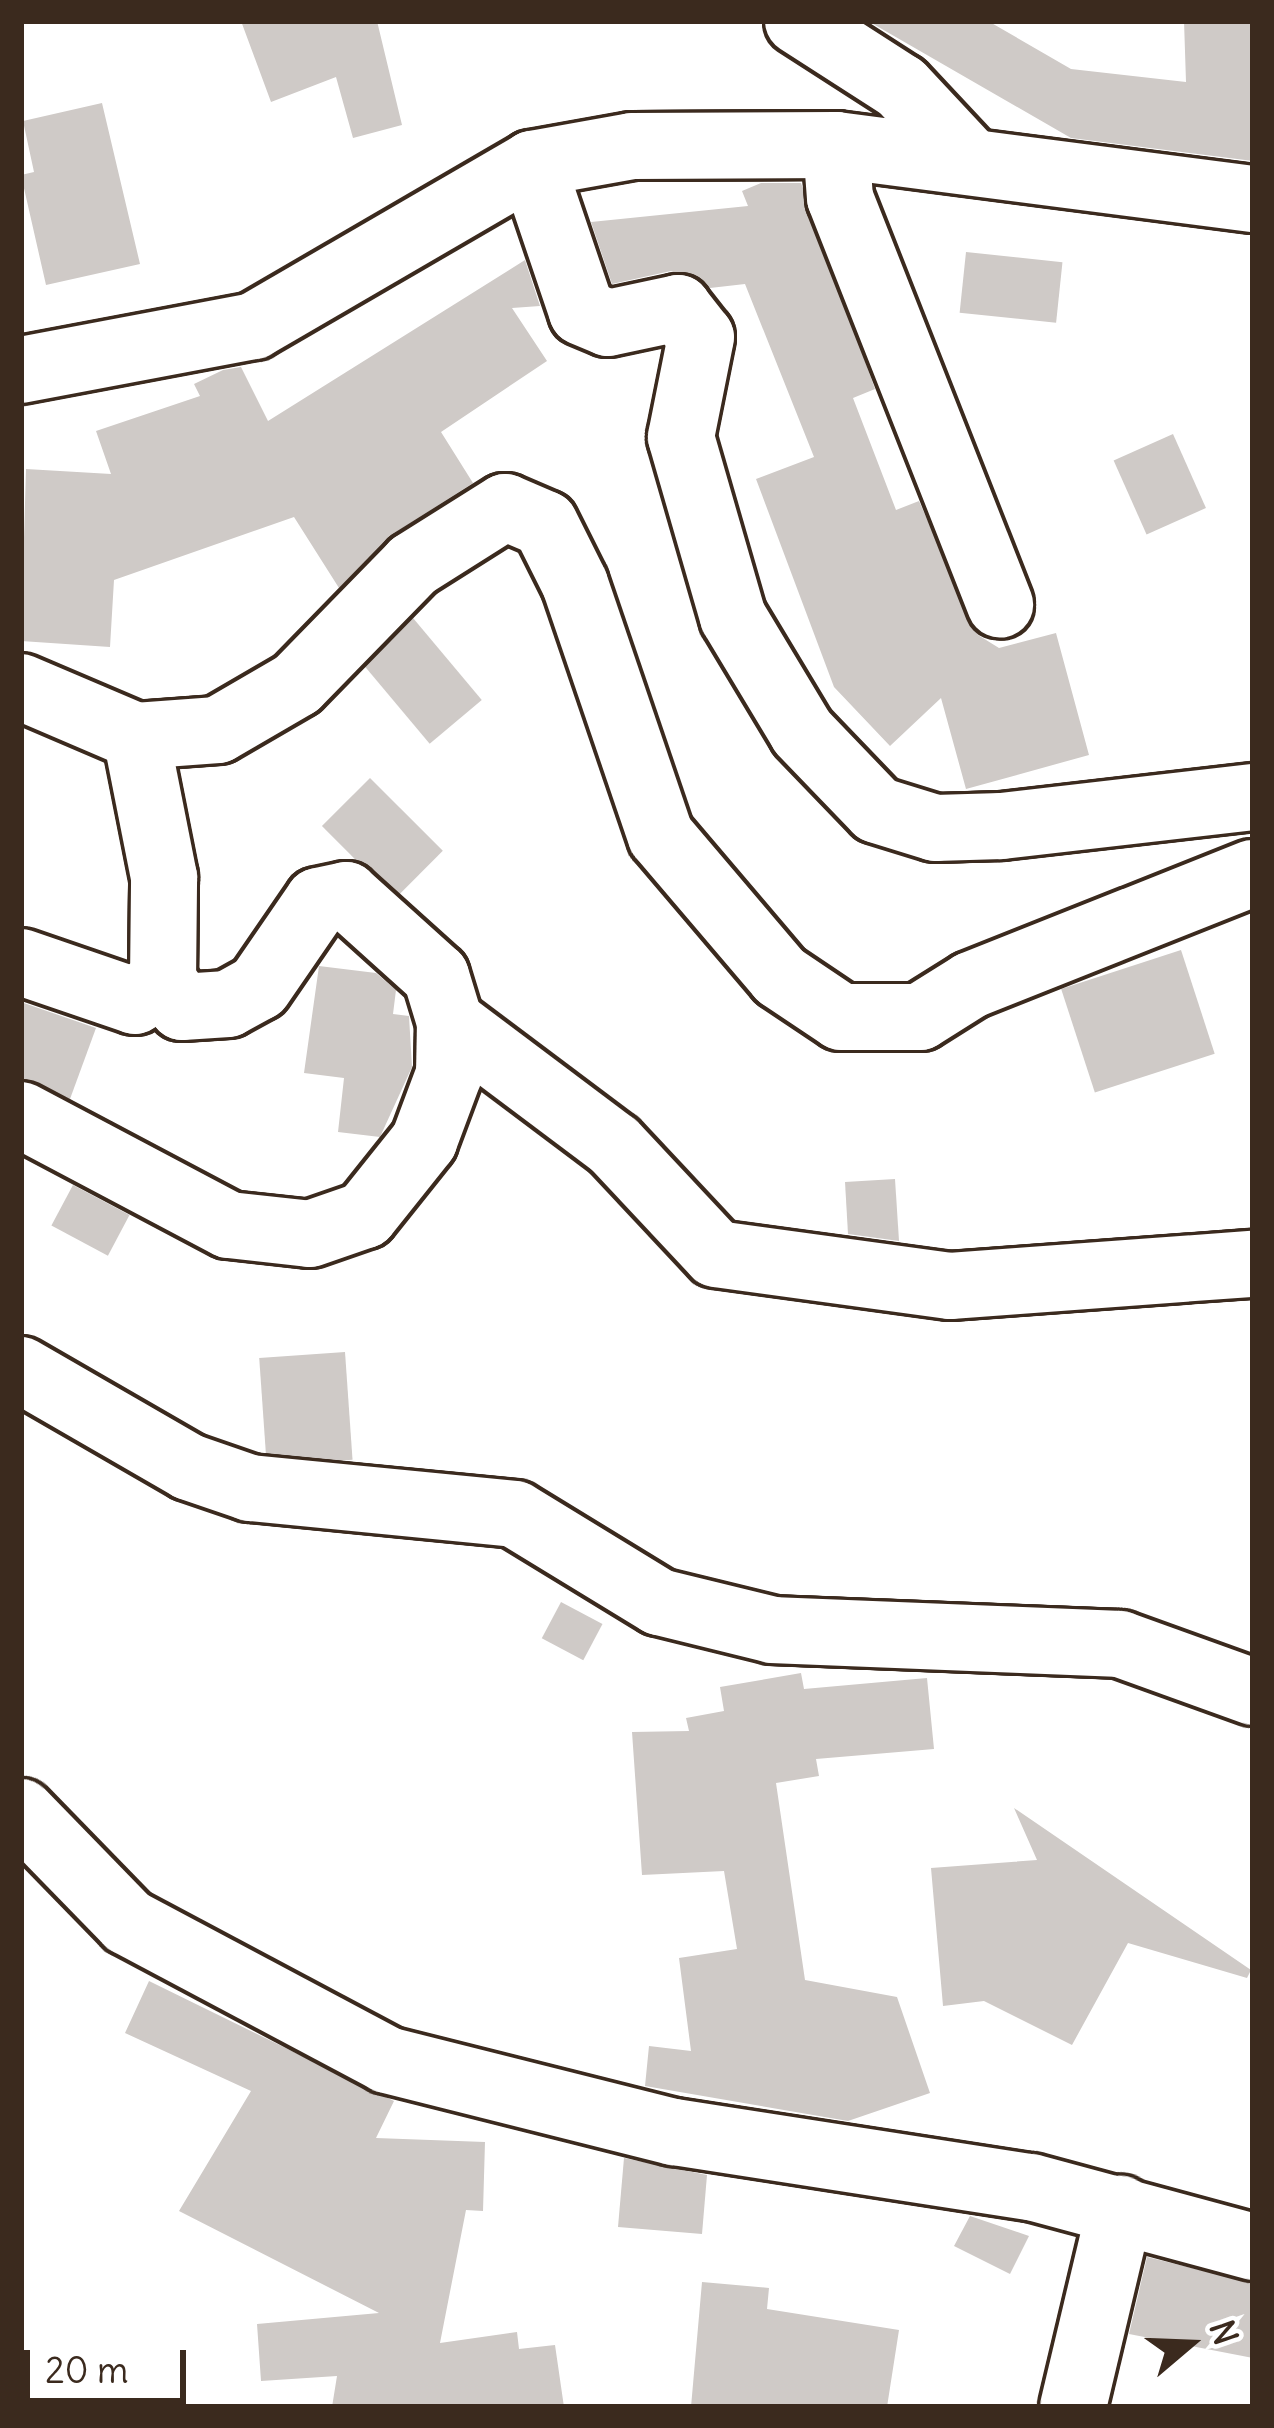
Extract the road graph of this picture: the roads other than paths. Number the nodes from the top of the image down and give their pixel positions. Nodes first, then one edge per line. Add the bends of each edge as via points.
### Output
1 (798, 21) edge
2 (836, 145) junction
3 (970, 161) junction
4 (532, 164) junction
5 (1253, 199) edge
6 (21, 370) edge
7 (1000, 605) dead end
8 (21, 688) edge
9 (136, 736) junction
10 (1253, 797) edge
11 (1253, 873) edge
12 (21, 962) edge
13 (163, 981) junction
14 (450, 1022) junction
15 (21, 1115) edge
16 (1253, 1264) edge
17 (21, 1370) edge
18 (1253, 1692) edge
19 (31, 1845) edge
20 (1120, 2210) junction
21 (1253, 2247) edge
22 (1073, 2407) edge

1 - 3 street via 901,87
2 - 3 street
2 - 4 street via 632,146
2 - 7 street via 840,198
3 - 5 street
4 - 6 street via 254,326
4 - 10 street via 582,312 608,323 678,308 701,337 681,437 733,617 802,732 877,810 935,828 1002,826
8 - 9 street
9 - 11 street via 218,730 265,708 412,566 505,507 545,524 575,584 661,836 780,976 841,1017 920,1017 971,985
9 - 13 street via 171,941
12 - 13 street via 135,1001
13 - 14 street via 182,1007 228,1004 259,987 333,893 436,976
14 - 15 street via 449,1074 424,1141 365,1215 310,1234 229,1225
14 - 16 street via 614,1145 716,1254 950,1286
17 - 18 street via 189,1467 250,1488 515,1514 659,1602 773,1630 1120,1644
19 - 20 street via 128,1922 444,2080
20 - 21 street
20 - 22 street

